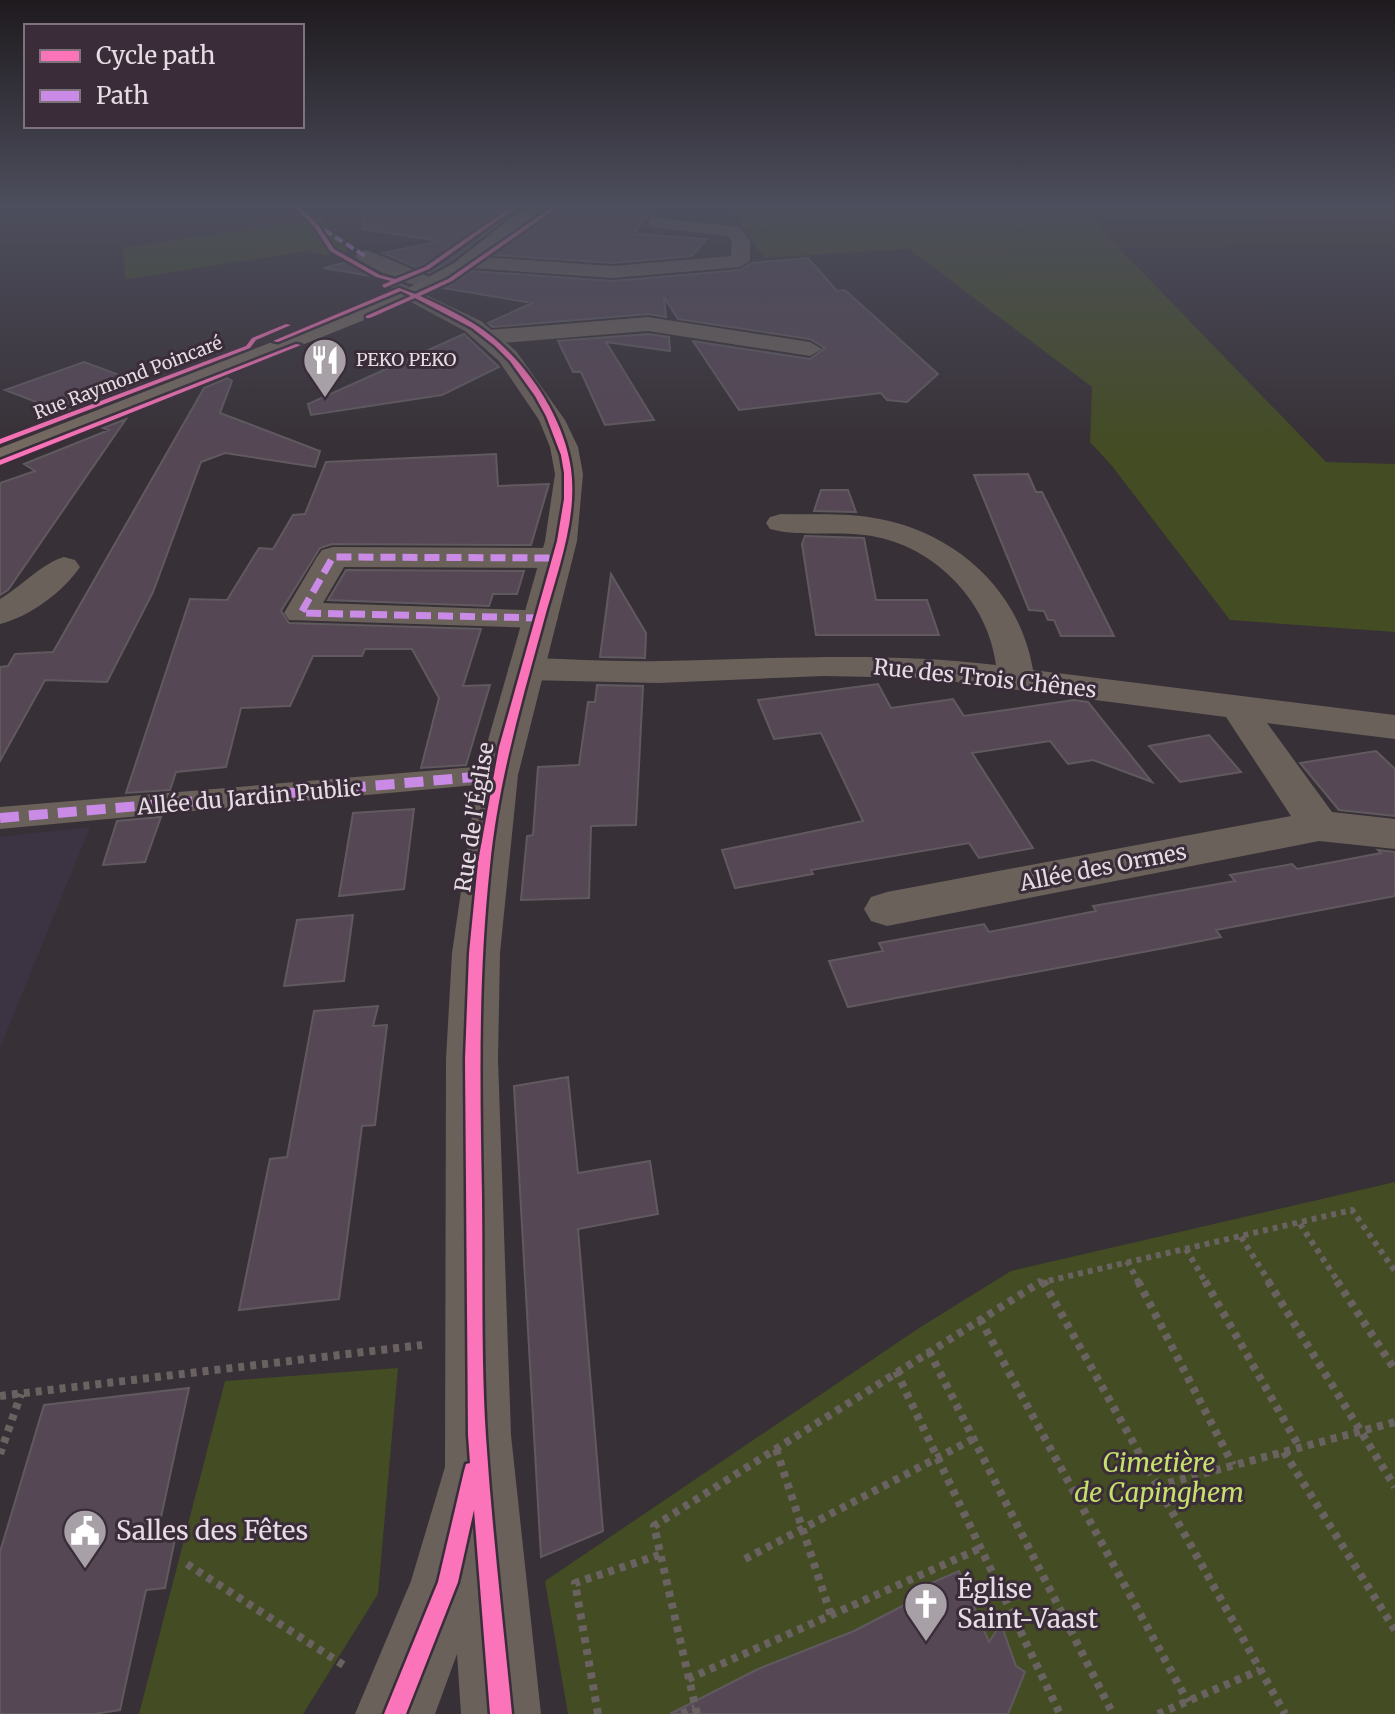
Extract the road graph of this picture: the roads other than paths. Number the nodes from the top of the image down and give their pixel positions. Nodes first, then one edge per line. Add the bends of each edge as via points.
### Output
1 (416, 287) junction
2 (488, 337) junction
3 (810, 349) dead end
4 (0, 447) edge
5 (0, 458) edge
6 (781, 523) dead end
7 (960, 527) dead end
8 (926, 545) junction
9 (557, 558) junction
10 (64, 567) dead end
11 (0, 614) edge
12 (541, 618) junction
13 (526, 669) junction
14 (1016, 677) junction
15 (1241, 708) junction
16 (1395, 727) edge
17 (498, 775) junction
18 (0, 818) edge
19 (1319, 826) junction
20 (1395, 834) edge
21 (887, 909) dead end
22 (477, 1435) junction
23 (397, 1707) edge
24 (501, 1714) edge

1 - 2 street, Rue de l'Église
1 - 4 main road, Rue Raymond Poincaré
1 - 5 main road, Rue Raymond Poincaré
2 - 3 street via 638,323
2 - 9 street, Rue de l'Église via 537,395 564,447 569,488
6 - 8 street via 890,530
7 - 8 street
8 - 14 street via 971,579 995,608 1010,642
9 - 12 street, Rue de l'Église
9 - 12 street via 333,557 301,613
10 - 11 street
12 - 13 street, Rue de l'Église
13 - 14 street, Rue des Trois Chênes via 682,672 869,665
13 - 17 street, Rue de l'Église
14 - 15 street, Rue des Trois Chênes
15 - 16 street, Rue des Trois Chênes
15 - 19 street via 1262,750
17 - 18 street, Allée du Jardin Public
17 - 22 street, Rue de l'Église via 484,862 472,1059
19 - 20 street, Allée des Ormes
19 - 21 street, Allée des Ormes
22 - 23 street via 470,1493 448,1582
22 - 24 street

